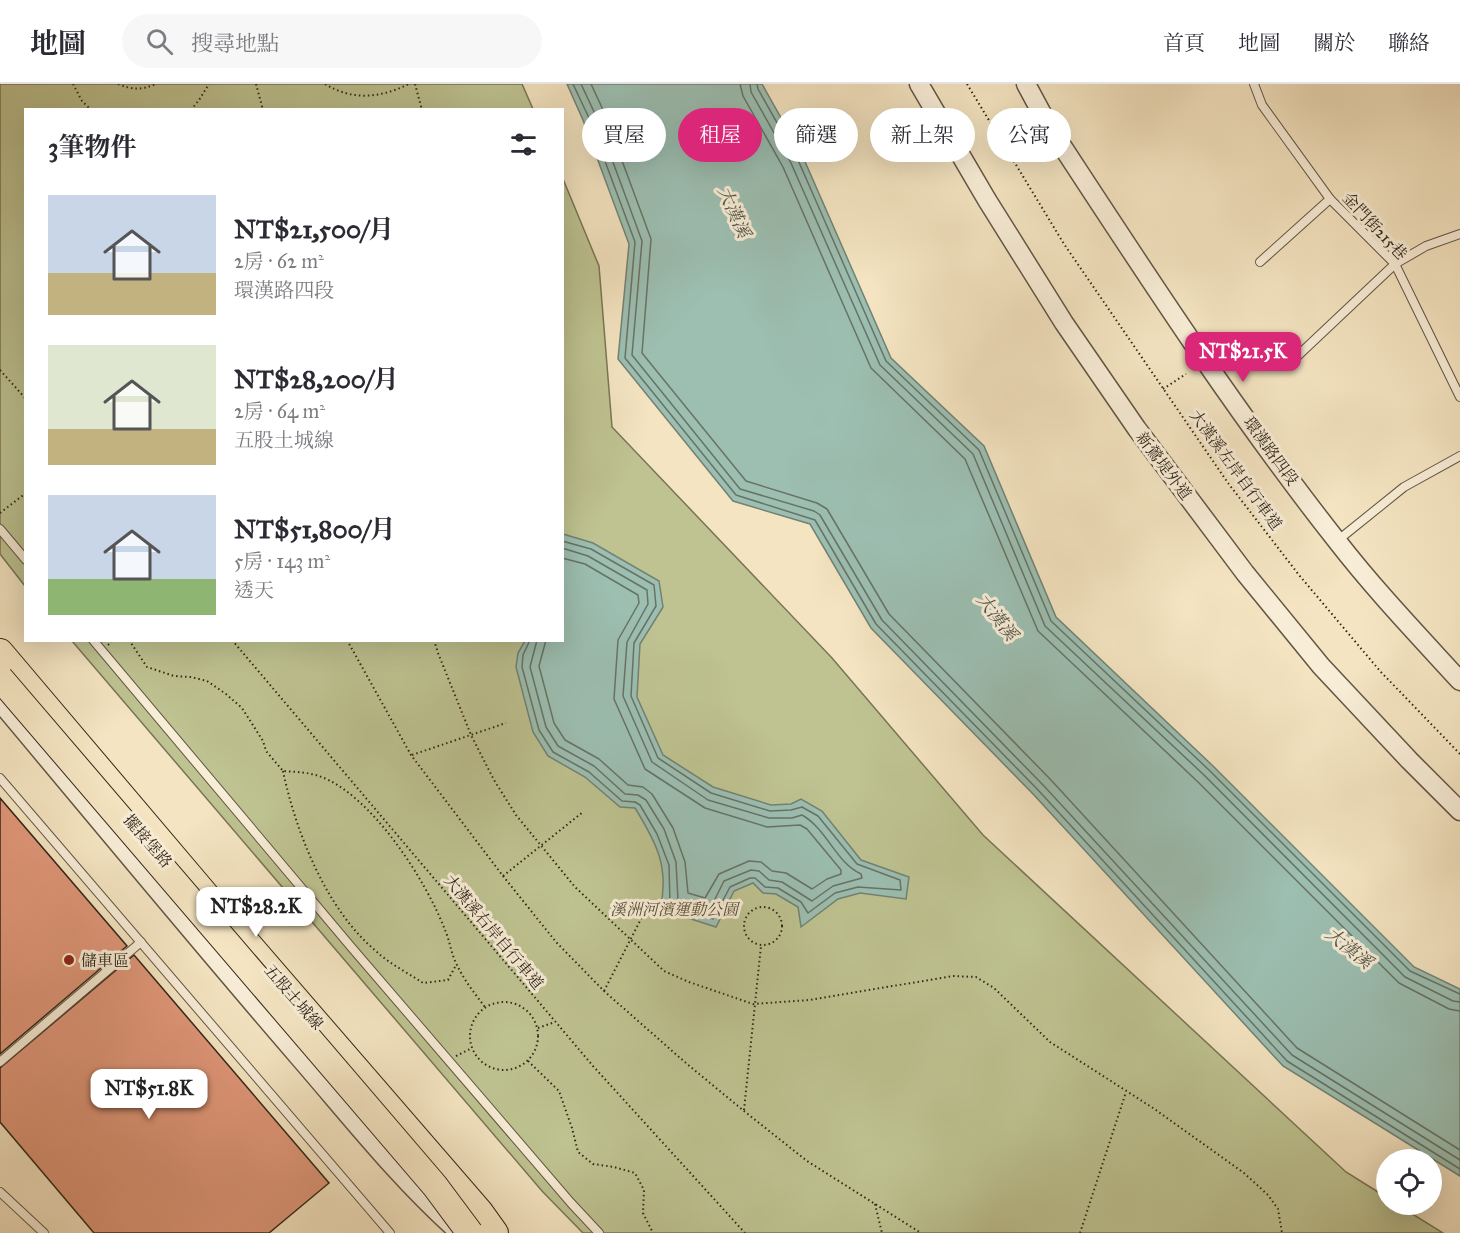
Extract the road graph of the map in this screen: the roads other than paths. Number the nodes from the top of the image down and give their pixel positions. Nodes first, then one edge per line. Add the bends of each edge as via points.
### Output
1 (919, 84) edge
2 (1026, 84) edge
3 (1254, 84) edge
4 (1330, 199) junction
5 (1460, 234) edge
6 (1260, 262) dead end
7 (1395, 264) junction
8 (1289, 364) dead end
9 (1460, 397) edge
10 (1460, 456) edge
11 (0, 529) edge
12 (1337, 541) junction
13 (24, 558) edge
14 (95, 642) edge
15 (0, 652) edge
16 (0, 666) edge
17 (0, 678) edge
18 (1460, 681) edge
19 (0, 702) edge
20 (87, 769) junction
21 (0, 778) edge
22 (69, 784) junction
23 (1460, 811) edge
24 (141, 942) junction
25 (0, 1062) edge
26 (0, 1192) edge
27 (44, 1233) edge
28 (390, 1233) edge
29 (460, 1233) edge
30 (470, 1233) edge
31 (486, 1233) edge
32 (495, 1233) edge
33 (599, 1233) edge

1 - 23 street, 新鶯堤外道 via 1064,323 1137,429 1321,666
2 - 12 street, 環漢路四段 via 1047,123 1194,347
3 - 4 lane, 金門街215巷 via 1262,105
4 - 6 lane
4 - 7 lane, 金門街215巷
5 - 7 lane via 1426,246
7 - 8 lane
7 - 9 lane, 金門街215巷
10 - 12 lane via 1404,487
11 - 13 lane
12 - 18 street, 環漢路四段 via 1398,615
14 - 33 lane via 359,957
15 - 32 highway, 五股土城線
16 - 20 street, 擺接堡路
17 - 30 highway, 五股土城線, bridge via 435,1186
19 - 22 street, 擺接堡路
20 - 22 street
20 - 31 street, 擺接堡路
21 - 24 lane
22 - 29 street, 擺接堡路 via 392,1165
24 - 25 lane
24 - 28 lane
26 - 27 lane

